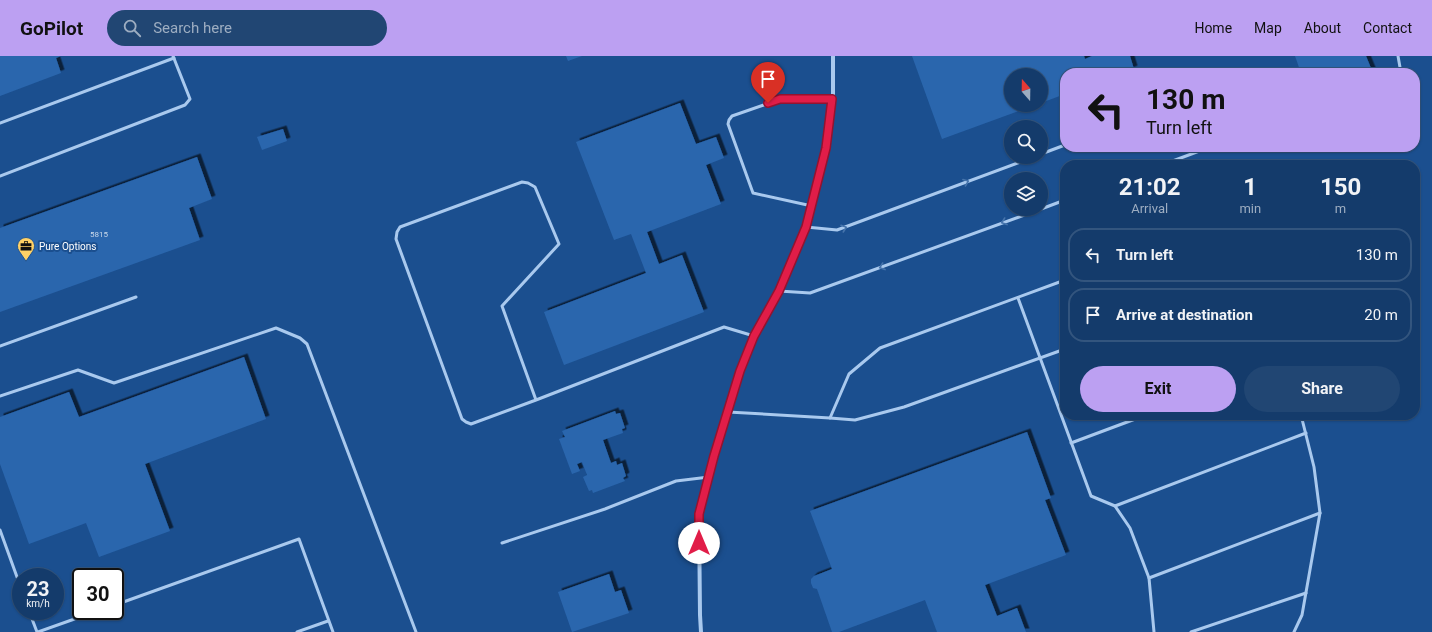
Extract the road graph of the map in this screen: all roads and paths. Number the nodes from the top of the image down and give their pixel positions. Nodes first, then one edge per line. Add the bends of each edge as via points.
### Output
1 (834, 56) edge
2 (1398, 56) edge
3 (173, 57) edge
4 (1400, 68) edge
5 (832, 99) junction
6 (0, 123) edge
7 (1060, 147) edge
8 (1048, 151) edge
9 (1197, 152) edge
10 (1175, 160) edge
11 (1015, 164) edge
12 (0, 176) edge
13 (1060, 202) edge
14 (812, 206) junction
15 (1048, 206) edge
16 (1022, 216) edge
17 (806, 227) junction
18 (1060, 282) edge
19 (779, 291) junction
20 (136, 297) dead end
21 (1018, 298) junction
22 (754, 336) junction
23 (0, 346) edge
24 (1060, 350) edge
25 (1039, 358) junction
26 (0, 396) edge
27 (536, 400) junction
28 (728, 412) junction
29 (1060, 414) edge
30 (830, 418) junction
31 (1062, 420) edge
32 (1133, 420) edge
33 (1302, 420) edge
34 (1306, 433) junction
35 (1071, 443) junction
36 (709, 477) junction
37 (1115, 506) junction
38 (1320, 513) junction
39 (0, 530) edge
40 (502, 543) dead end
41 (14, 568) edge
42 (1149, 578) junction
43 (1306, 593) junction
44 (124, 602) edge
45 (33, 620) edge
46 (72, 620) edge
47 (328, 621) junction
48 (38, 632) edge
49 (297, 632) edge
50 (333, 632) edge
51 (416, 632) edge
52 (701, 632) edge
53 (1154, 632) edge
54 (1191, 632) edge
55 (1294, 632) edge

1 - 5 street
2 - 4 lane
3 - 6 lane
3 - 12 lane via 190,99 185,105
5 - 14 street via 826,148
5 - 14 lane via 780,99 732,116 728,124 753,193
7 - 8 lane
9 - 10 lane
17 -> 11 lane via 837,230
13 - 15 lane
14 - 17 street
16 -> 19 lane via 810,293
17 - 19 street
18 - 21 lane
19 - 22 street
20 - 23 lane
21 - 25 lane
21 - 30 lane via 880,348 849,374
22 - 27 lane via 724,327
22 - 28 street
24 - 25 lane
25 - 29 lane
25 - 30 lane via 904,407 855,420
26 - 51 lane via 78,370 114,383 276,328 300,338 307,344
27 - 27 lane via 471,424 462,420 396,238 400,228 522,182 535,187 559,244 502,306
28 - 30 lane
28 - 36 street
31 - 35 lane
32 - 35 lane
33 - 34 lane
34 - 37 lane
34 - 38 lane via 1314,467
35 - 37 lane via 1091,496
36 - 40 lane via 676,481 605,509
36 - 52 street via 699,514
37 - 42 lane via 1130,528
38 - 42 lane
38 - 43 lane
39 - 41 lane
42 - 53 lane
43 - 54 lane
43 - 55 lane via 1302,615
44 - 47 lane via 299,539
45 - 48 lane
46 - 48 lane
47 - 49 lane
47 - 50 lane

